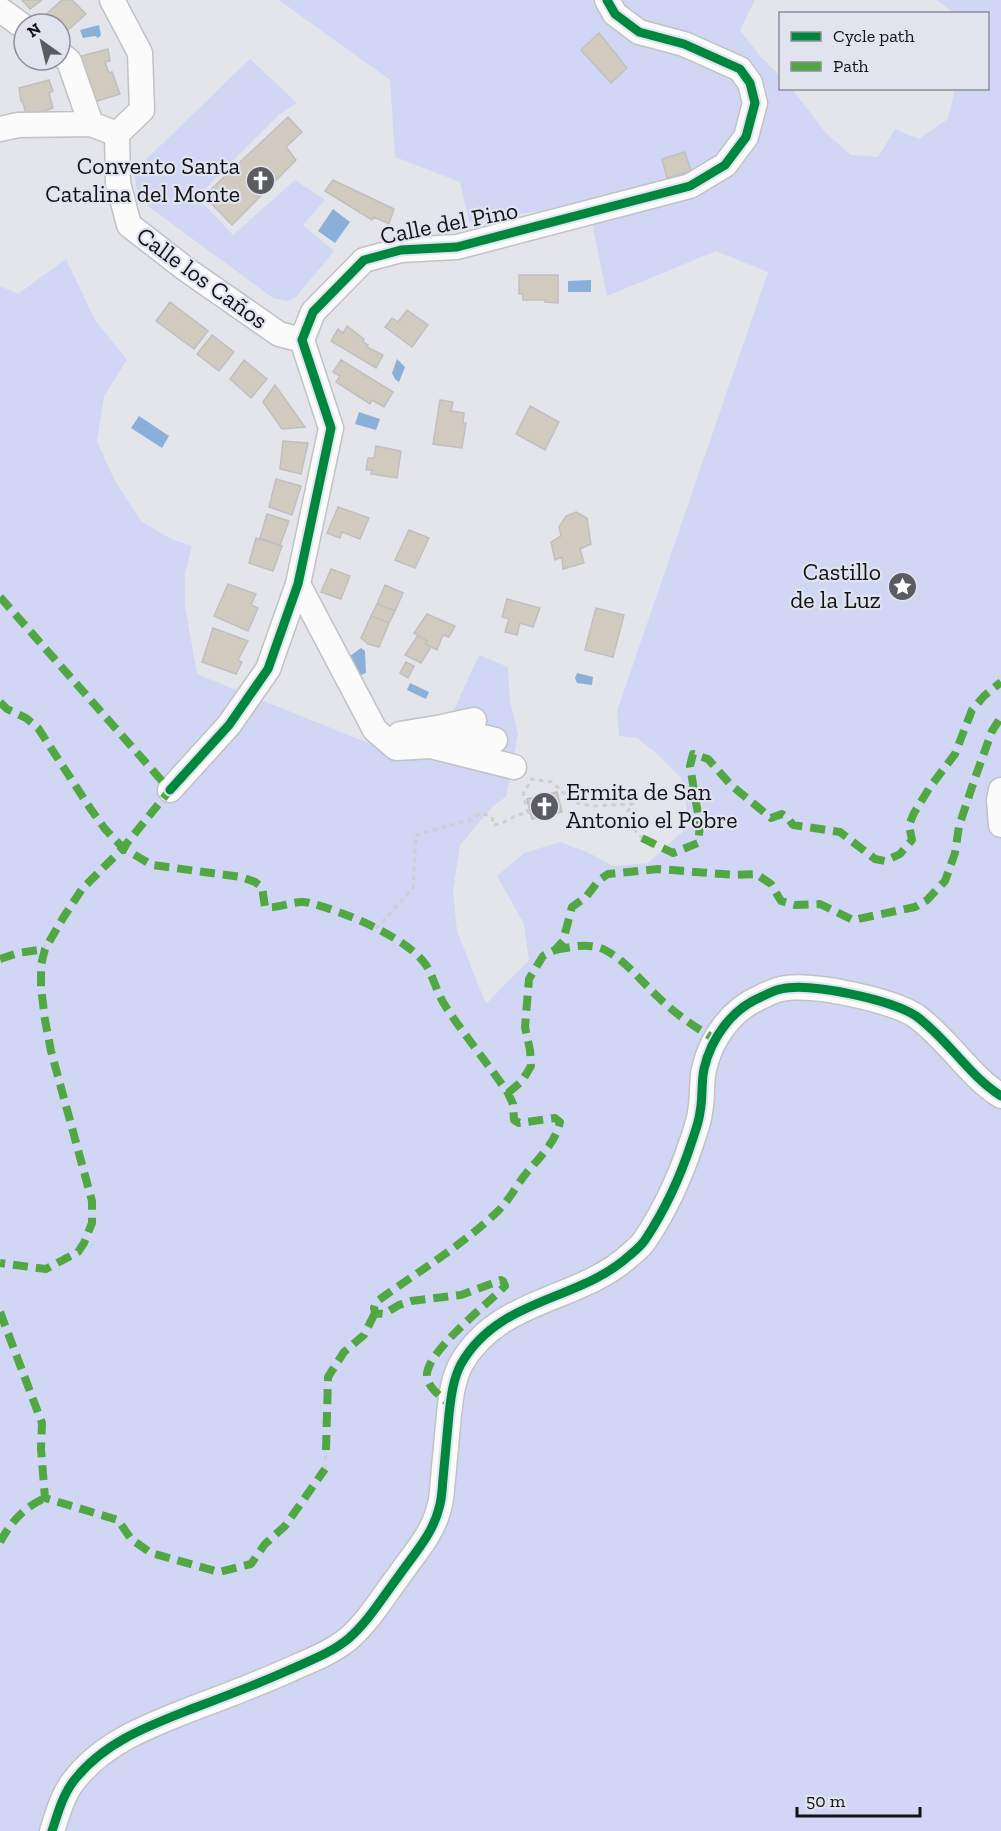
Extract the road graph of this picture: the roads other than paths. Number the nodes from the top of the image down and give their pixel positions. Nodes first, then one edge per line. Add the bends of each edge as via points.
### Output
1 (112, 0) edge
2 (607, 0) edge
3 (2, 11) dead end
4 (12, 18) edge
5 (72, 70) edge
6 (91, 124) junction
7 (0, 129) edge
8 (117, 134) junction
9 (302, 340) junction
10 (298, 584) junction
11 (474, 720) dead end
12 (437, 737) junction
13 (495, 740) dead end
14 (523, 774) road end
15 (170, 790) dead end
16 (1001, 790) edge
17 (1001, 825) edge
18 (1001, 1096) edge
19 (52, 1831) edge

1 - 8 street via 140,53 142,110
2 - 9 street, Calle del Pino via 615,14 639,33 684,44 740,69 750,83 756,103 746,137 725,165 690,186 457,247 401,250 364,260 314,312
3 - 4 street
5 - 6 street
6 - 7 street via 18,125
6 - 8 street
8 - 9 street, Calle los Caños via 118,183 129,225 279,334
9 - 10 street via 331,428
10 - 12 street via 375,730 396,748
10 - 15 street via 268,669 230,725
11 - 12 street
12 - 13 street
12 - 14 street
16 - 17 street
18 - 19 street via 913,1014 888,1004 805,987 782,988 739,1010 712,1047 704,1070 693,1140 643,1244 613,1271 508,1316 486,1334 459,1368 450,1405 440,1507 432,1528 365,1622 346,1641 314,1659 125,1738 74,1779 61,1802

